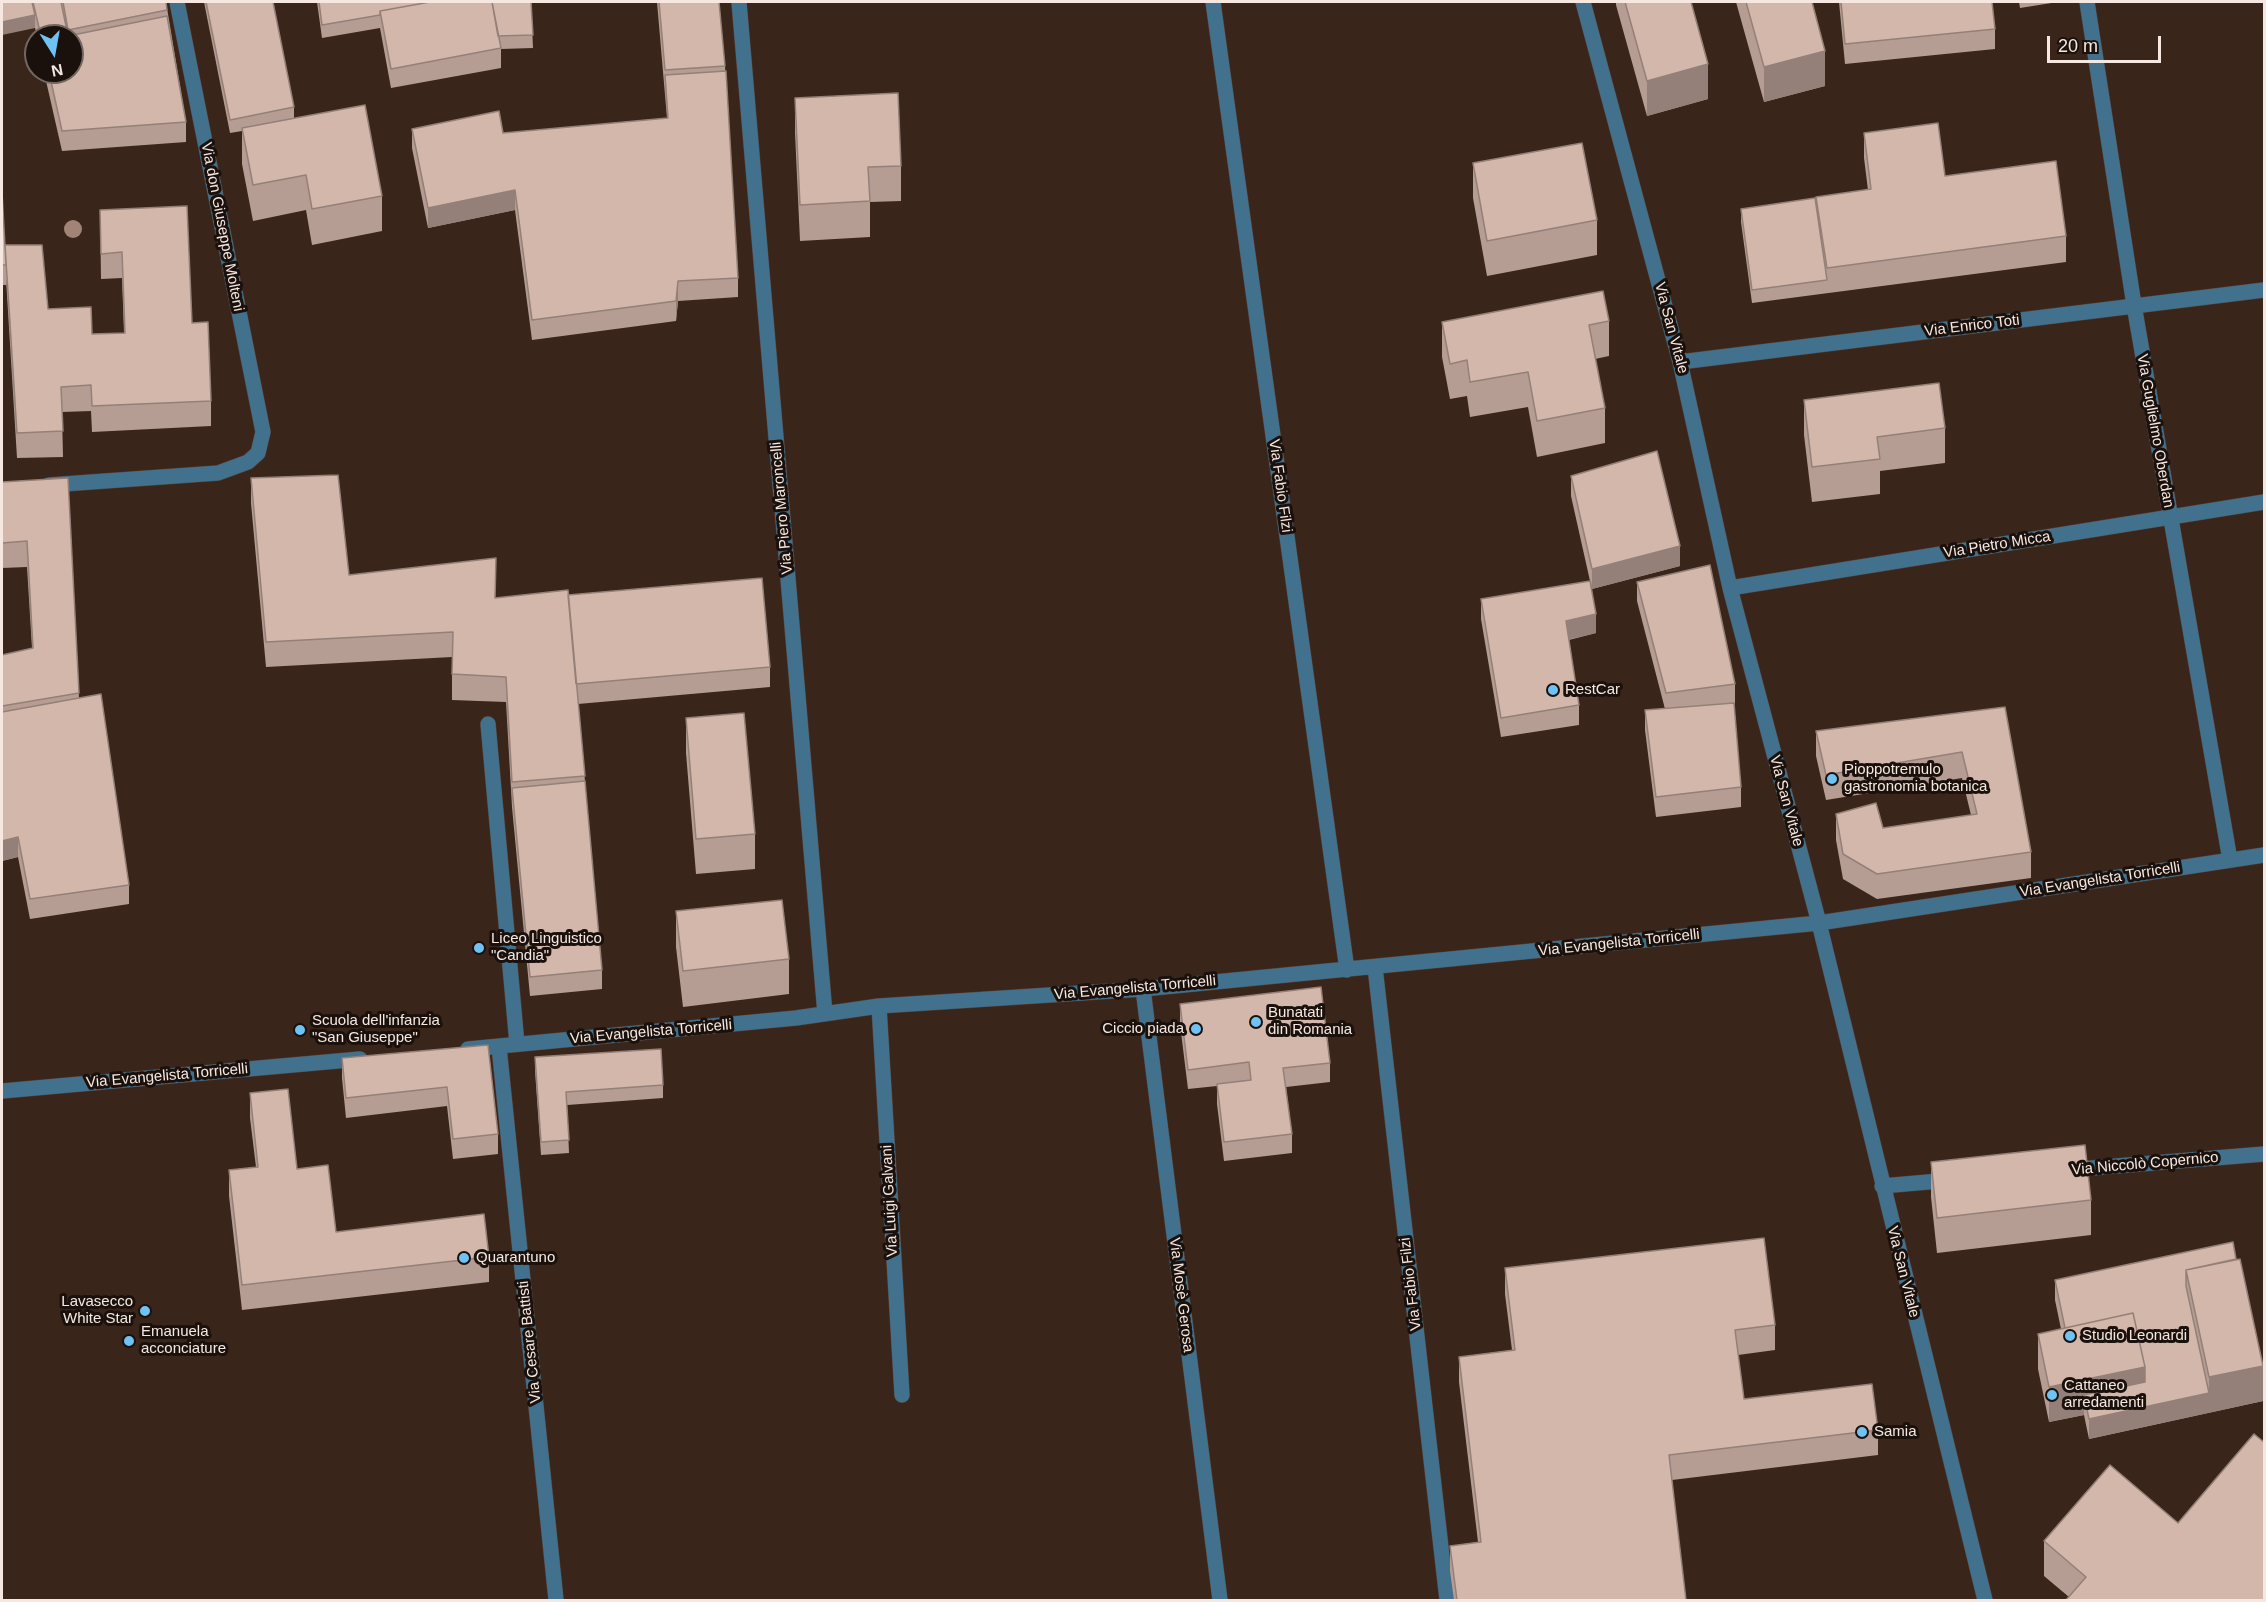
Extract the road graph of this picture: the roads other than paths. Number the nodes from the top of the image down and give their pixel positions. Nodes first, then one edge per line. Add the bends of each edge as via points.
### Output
1 (177, 2) edge
2 (739, 2) edge
3 (1213, 2) edge
4 (1583, 2) edge
5 (2087, 2) edge
6 (2265, 290) edge
7 (2134, 305) junction
8 (1680, 362) junction
9 (34, 486) edge
10 (2265, 502) edge
11 (2170, 518) junction
12 (1730, 588) junction
13 (488, 724) dead end
14 (2265, 855) edge
15 (2230, 860) junction
16 (1819, 923) junction
17 (1375, 967) junction
18 (1347, 970) junction
19 (1143, 989) junction
20 (879, 1006) junction
21 (825, 1014) junction
22 (517, 1044) junction
23 (499, 1047) junction
24 (449, 1051) edge
25 (380, 1057) edge
26 (2, 1091) edge
27 (2265, 1154) edge
28 (2056, 1171) edge
29 (1963, 1179) edge
30 (1882, 1186) junction
31 (902, 1395) dead end
32 (556, 1600) edge
33 (1220, 1600) edge
34 (1448, 1600) edge
35 (1985, 1600) edge

1 - 9 street, Via don Giuseppe Molteni via 263,432 258,453 248,462 218,473
2 - 21 street, Via Piero Maroncelli
3 - 18 street, Via Fabio Filzi
4 - 8 street, Via San Vitale
5 - 7 street, Via Guglielmo Oberdan
6 - 7 street, Via Enrico Toti
7 - 8 street, Via Enrico Toti
7 - 11 street, Via Guglielmo Oberdan
8 - 12 street, Via San Vitale
10 - 11 street, Via Pietro Micca
11 - 12 street, Via Pietro Micca
11 - 15 street, Via Guglielmo Oberdan
12 - 16 street, Via San Vitale
13 - 22 street
14 - 15 street, Via Evangelista Torricelli
15 - 16 street, Via Evangelista Torricelli
16 - 17 street, Via Evangelista Torricelli
16 - 30 street, Via San Vitale
17 - 18 street, Via Evangelista Torricelli
17 - 34 street, Via Fabio Filzi
18 - 19 street, Via Evangelista Torricelli
19 - 20 street, Via Evangelista Torricelli
19 - 33 street, Via Mosè Gerosa
20 - 21 street, Via Evangelista Torricelli
20 - 31 street, Via Luigi Galvani
21 - 22 street, Via Evangelista Torricelli
22 - 23 street, Via Evangelista Torricelli
23 - 24 street, Via Evangelista Torricelli
23 - 32 street, Via Cesare Battisti
25 - 26 street, Via Evangelista Torricelli
27 - 28 street, Via Niccolò Copernico
29 - 30 street
30 - 35 street, Via San Vitale

